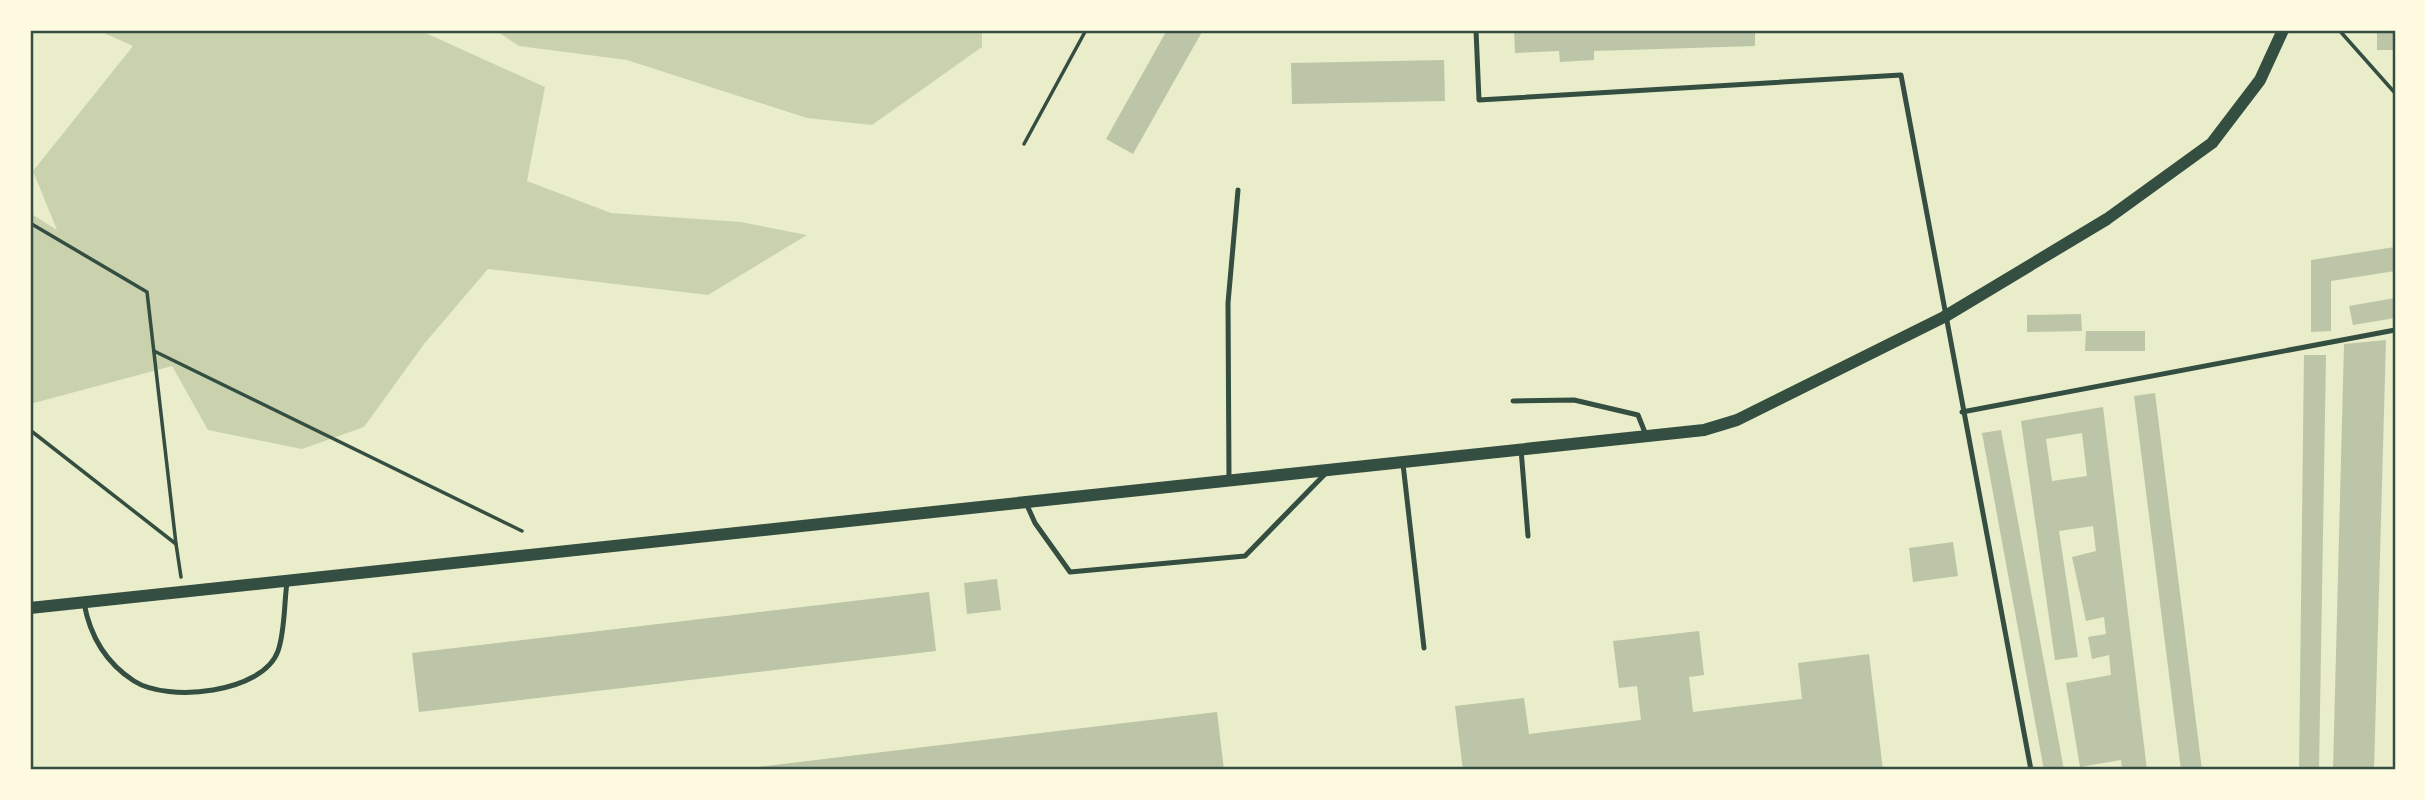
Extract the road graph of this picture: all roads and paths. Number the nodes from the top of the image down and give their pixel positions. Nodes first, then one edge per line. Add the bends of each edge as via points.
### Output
1 (1086, 30) edge
2 (1476, 30) edge
3 (2283, 30) edge
4 (2339, 30) edge
5 (2395, 93) edge
6 (1024, 144) dead end
7 (1238, 190) dead end
8 (30, 223) edge
9 (1944, 317) junction
10 (2395, 330) edge
11 (154, 352) junction
12 (1513, 401) dead end
13 (1962, 412) junction
14 (30, 430) edge
15 (1646, 435) junction
16 (1521, 447) junction
17 (1402, 460) junction
18 (1332, 468) junction
19 (1229, 479) junction
20 (1026, 502) junction
21 (522, 531) dead end
22 (1528, 536) dead end
23 (176, 544) junction
24 (287, 582) junction
25 (183, 593) junction
26 (84, 603) junction
27 (30, 608) edge
28 (1424, 648) dead end
29 (2031, 770) edge

1 - 6 path
2 - 9 lane via 1479,100 1901,75
3 - 9 street via 2260,80 2212,143 2107,219
4 - 5 path
7 - 19 lane via 1228,303
8 - 11 path via 147,292
9 - 13 lane
9 - 15 street via 1737,420 1704,430
10 - 13 lane
11 - 21 path
11 - 23 path
12 - 15 lane via 1574,400 1639,415
13 - 29 lane
14 - 23 path
15 - 16 street
16 - 17 street
16 - 22 lane
17 - 18 street
17 - 28 lane
18 - 19 street
18 - 20 lane via 1245,556 1070,572 1035,523
19 - 20 street
20 - 24 street
23 - 25 path
24 - 25 street
24 - 26 lane via 278,652 261,674 228,688 170,693 136,682 102,652
25 - 26 street
26 - 27 street

